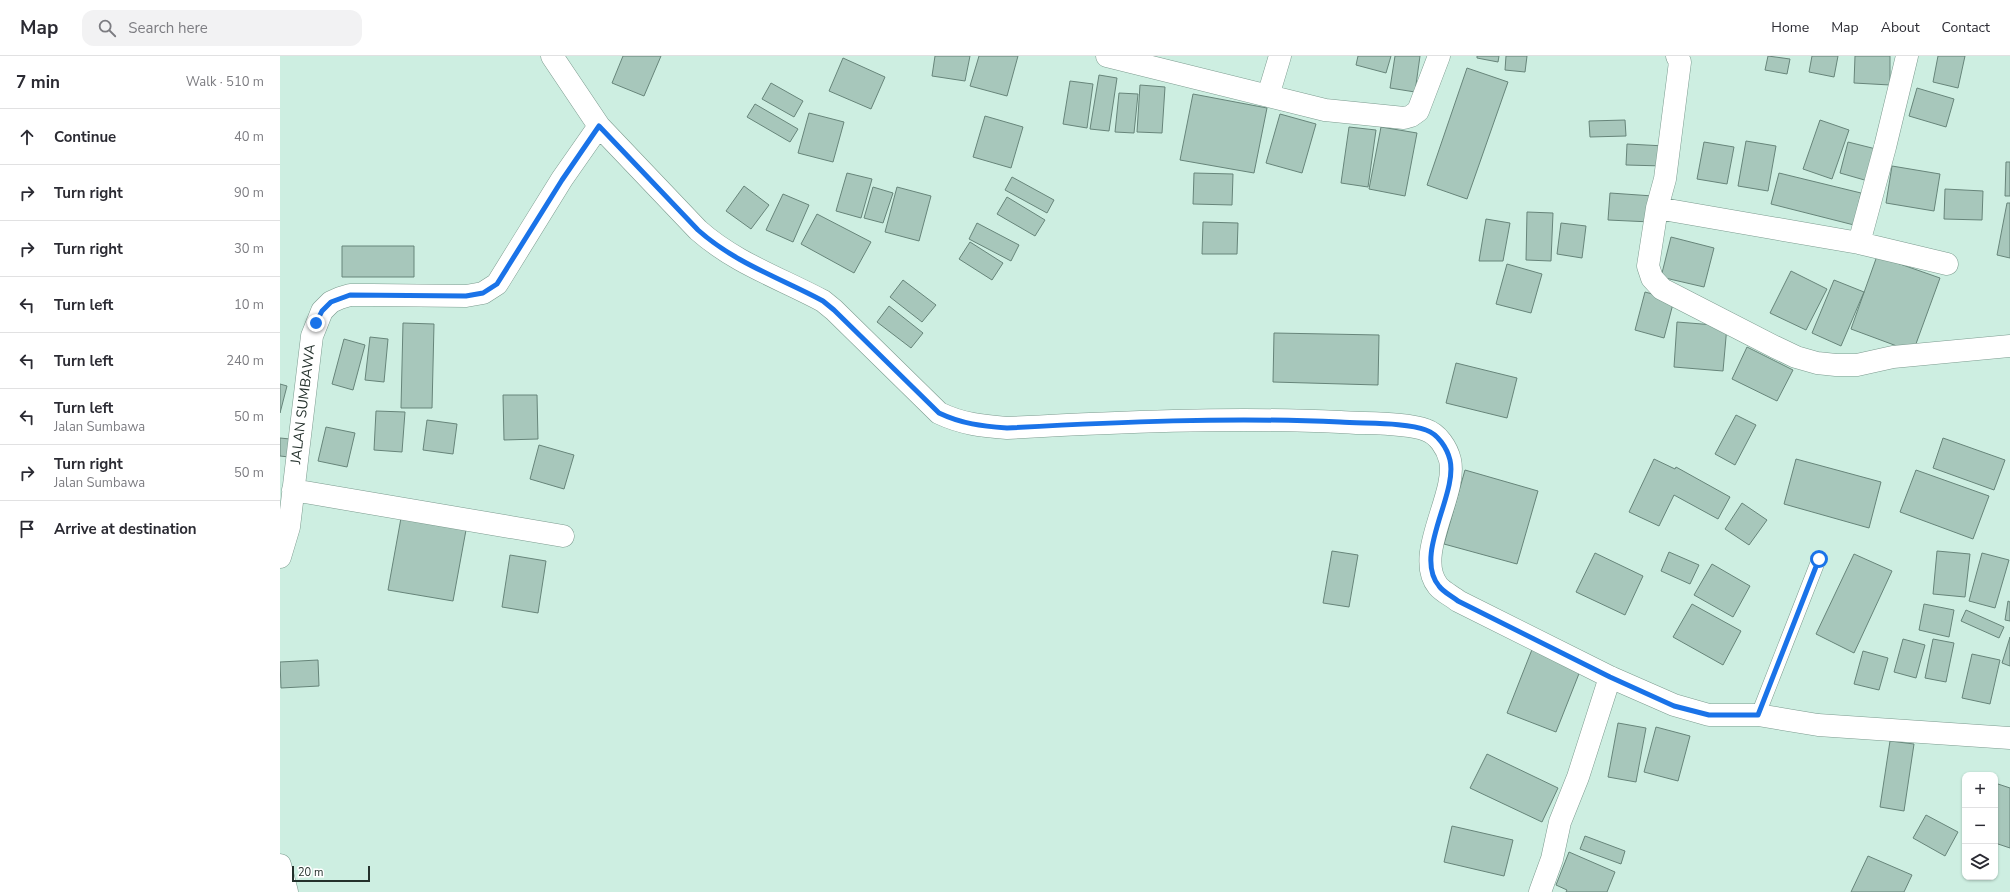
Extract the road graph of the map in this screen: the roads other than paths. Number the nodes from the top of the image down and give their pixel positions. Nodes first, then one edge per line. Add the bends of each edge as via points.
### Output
1 (552, 56) edge
2 (1107, 56) edge
3 (1280, 56) edge
4 (1439, 56) edge
5 (1907, 56) edge
6 (1679, 58) edge
7 (1268, 96) junction
8 (599, 126) junction
9 (1657, 208) junction
10 (1859, 243) junction
11 (1947, 264) dead end
12 (2010, 346) edge
13 (293, 490) junction
14 (284, 526) edge
15 (563, 536) dead end
16 (280, 558) edge
17 (1819, 559) dead end
18 (1610, 677) junction
19 (1758, 715) junction
20 (2010, 738) edge
21 (280, 865) edge
22 (287, 892) edge
23 (1540, 892) edge

1 - 8 street
2 - 7 street
3 - 7 street
4 - 7 street via 1418,111 1404,118 1325,110
5 - 10 street
6 - 9 street via 1665,179
8 - 13 street, JALAN SUMBAWA via 497,284 490,290 466,296 350,295 331,302 322,311 312,336
8 - 18 street via 713,243 744,263 823,301 939,413 958,421 977,426 1007,428 1253,419 1398,425 1426,430 1440,440 1450,462 1449,481 1431,549 1431,568 1438,585 1458,601
9 - 10 street
9 - 12 street via 1648,266 1652,278 1662,289 1796,357 1836,366 1857,365 1893,357
10 - 11 street
13 - 14 street, JALAN SUMBAWA
13 - 15 street
14 - 16 street, JALAN SUMBAWA
17 - 19 lane
18 - 19 street via 1674,706 1709,715
18 - 23 street via 1578,777 1560,822 1552,858
19 - 20 street via 1818,724
21 - 22 street

